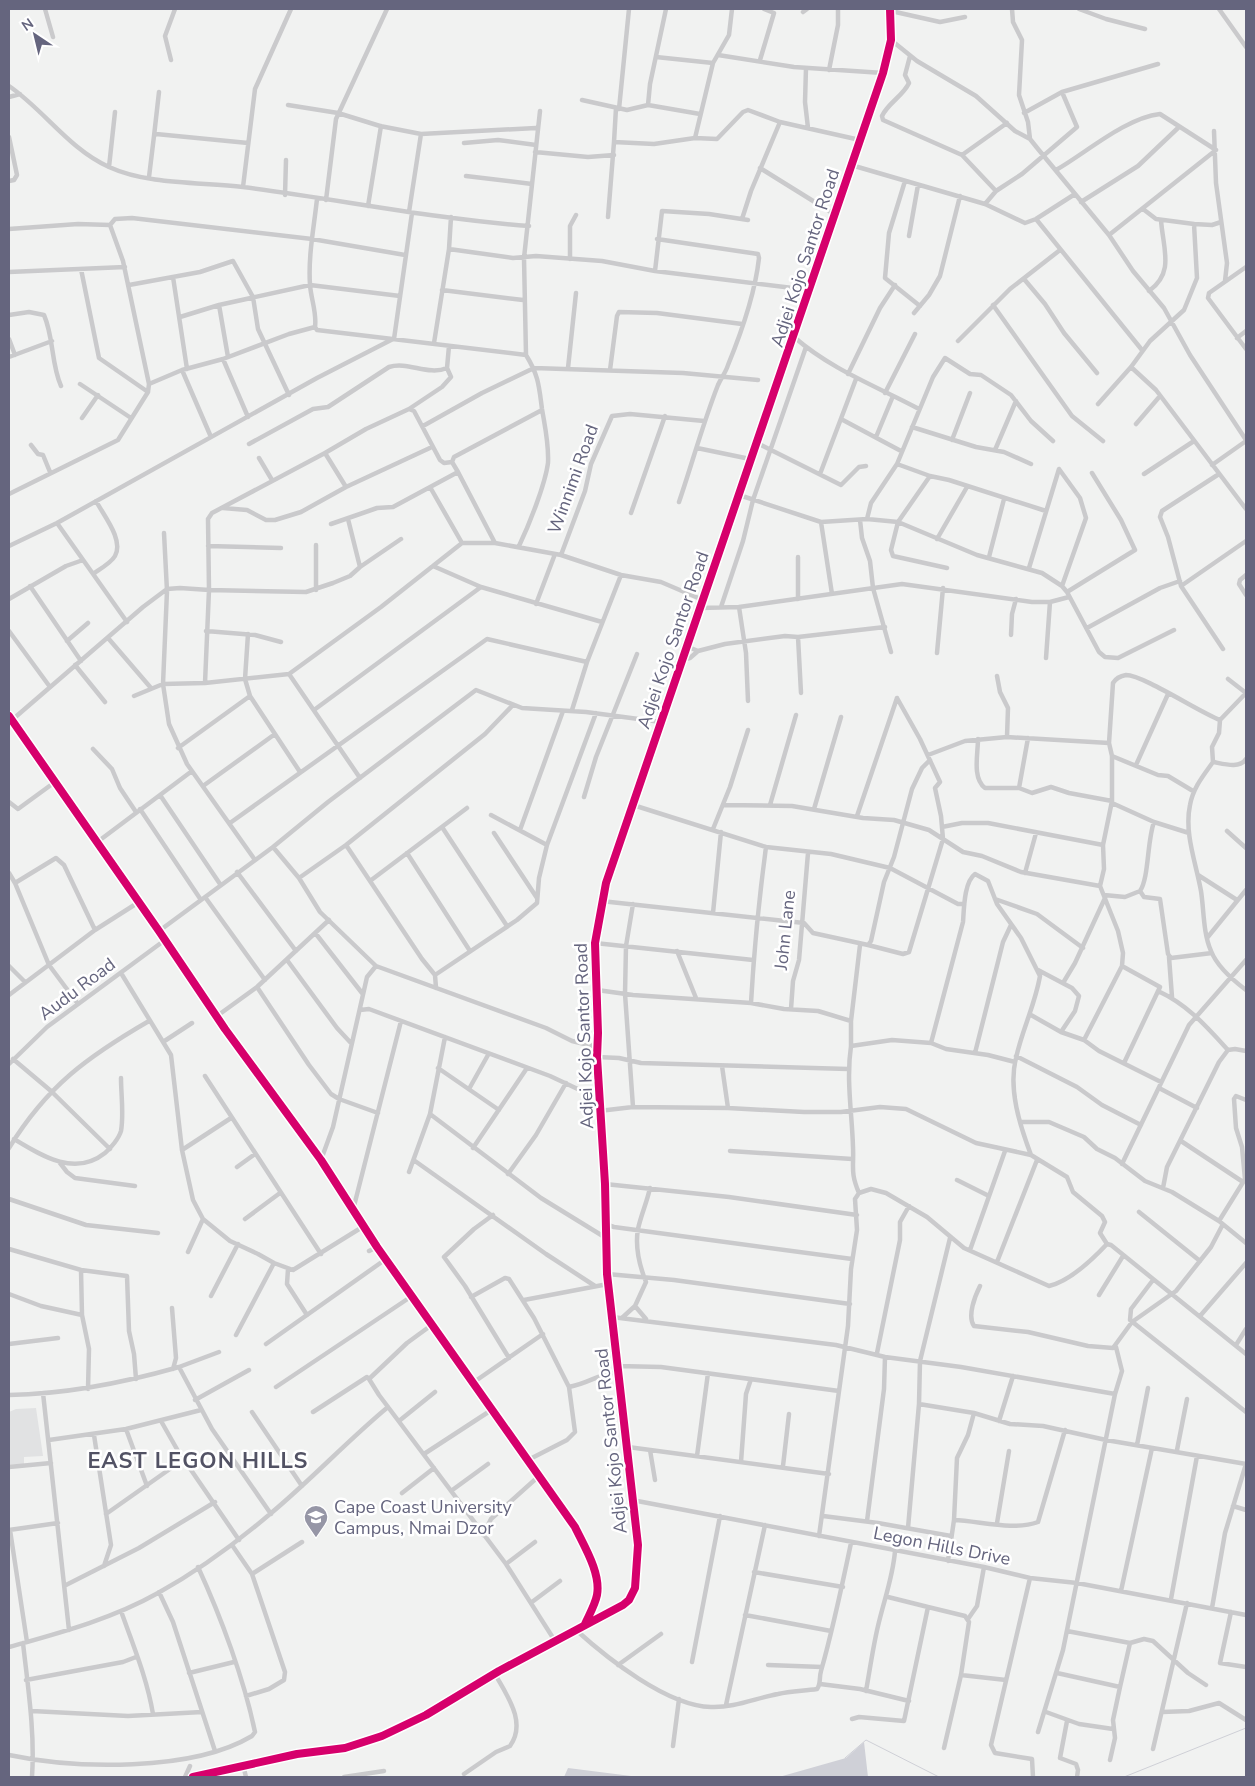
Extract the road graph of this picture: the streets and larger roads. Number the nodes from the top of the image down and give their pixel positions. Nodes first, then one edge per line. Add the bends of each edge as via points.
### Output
1 (44, 9) edge
2 (175, 9) edge
3 (291, 9) edge
4 (386, 9) edge
5 (630, 9) edge
6 (666, 9) edge
7 (732, 9) edge
8 (764, 9) edge
9 (838, 9) edge
10 (1012, 9) edge
11 (1079, 9) edge
12 (1220, 9) edge
13 (890, 10) edge
14 (965, 17) dead end
15 (1145, 29) dead end
16 (53, 37) dead end
17 (891, 40) junction
18 (1246, 47) edge
19 (718, 54) junction
20 (910, 56) junction
21 (656, 57) junction
22 (171, 60) dead end
23 (760, 60) junction
24 (713, 63) junction
25 (1158, 64) dead end
26 (806, 68) junction
27 (829, 70) junction
28 (883, 73) junction
29 (9, 86) edge
30 (159, 92) dead end
31 (1062, 92) junction
32 (20, 94) junction
33 (9, 96) edge
34 (582, 100) dead end
35 (288, 105) dead end
36 (648, 105) junction
37 (617, 109) junction
38 (540, 111) dead end
39 (114, 112) dead end
40 (338, 113) junction
41 (1024, 113) junction
42 (700, 114) junction
43 (780, 122) junction
44 (1007, 123) junction
45 (381, 126) junction
46 (1180, 127) junction
47 (536, 128) junction
48 (808, 128) junction
49 (1214, 131) dead end
50 (421, 134) junction
51 (154, 136) junction
52 (9, 137) edge
53 (695, 138) junction
54 (1030, 139) junction
55 (860, 140) junction
56 (614, 142) junction
57 (248, 143) junction
58 (464, 143) dead end
59 (536, 145) junction
60 (1216, 150) junction
61 (535, 152) junction
62 (614, 155) junction
63 (962, 155) junction
64 (1043, 155) junction
65 (286, 160) dead end
66 (851, 165) junction
67 (109, 167) junction
68 (760, 168) junction
69 (1056, 170) junction
70 (466, 176) dead end
71 (149, 177) junction
72 (9, 181) edge
73 (905, 181) junction
74 (532, 184) junction
75 (918, 184) junction
76 (243, 187) junction
77 (996, 191) junction
78 (285, 194) junction
79 (1075, 194) junction
80 (960, 196) junction
81 (317, 198) junction
82 (326, 200) junction
83 (1081, 202) junction
84 (985, 204) junction
85 (368, 206) junction
86 (1143, 209) junction
87 (411, 213) junction
88 (834, 214) junction
89 (576, 215) dead end
90 (451, 217) junction
91 (608, 217) dead end
92 (742, 219) junction
93 (1036, 219) junction
94 (748, 220) dead end
95 (1161, 220) junction
96 (1221, 222) junction
97 (110, 224) junction
98 (1194, 224) junction
99 (529, 226) junction
100 (9, 229) edge
101 (1109, 235) junction
102 (909, 236) dead end
103 (312, 239) junction
104 (657, 239) junction
105 (449, 248) junction
106 (1060, 250) junction
107 (405, 255) junction
108 (524, 258) junction
109 (570, 259) junction
110 (125, 267) junction
111 (1246, 267) edge
112 (81, 269) junction
113 (656, 271) junction
114 (9, 272) edge
115 (173, 277) junction
116 (1024, 279) junction
117 (1225, 281) junction
118 (129, 285) junction
119 (310, 285) junction
120 (756, 285) junction
121 (895, 285) junction
122 (442, 290) junction
123 (809, 290) junction
124 (1149, 291) junction
125 (576, 293) dead end
126 (400, 296) junction
127 (253, 297) junction
128 (523, 300) junction
129 (992, 305) junction
130 (219, 306) junction
131 (920, 306) junction
132 (914, 313) dead end
133 (9, 315) edge
134 (180, 317) junction
135 (1172, 322) junction
136 (742, 324) junction
137 (315, 327) junction
138 (1246, 331) edge
139 (915, 334) dead end
140 (794, 337) junction
141 (1238, 338) junction
142 (9, 339) edge
143 (394, 339) junction
144 (52, 340) junction
145 (958, 341) dead end
146 (434, 343) junction
147 (264, 344) junction
148 (449, 346) junction
149 (806, 347) junction
150 (1246, 349) edge
151 (1142, 350) junction
152 (15, 355) junction
153 (526, 355) junction
154 (9, 357) edge
155 (225, 358) junction
156 (1131, 367) junction
157 (447, 368) junction
158 (534, 368) junction
159 (568, 368) junction
160 (184, 369) junction
161 (610, 370) junction
162 (1097, 373) dead end
163 (848, 374) junction
164 (722, 376) junction
165 (856, 378) junction
166 (758, 380) dead end
167 (80, 384) dead end
168 (149, 384) junction
169 (61, 386) dead end
170 (148, 392) junction
171 (885, 393) junction
172 (970, 393) dead end
173 (98, 395) junction
174 (289, 396) junction
175 (893, 396) junction
176 (1160, 396) junction
177 (1016, 400) junction
178 (1098, 404) dead end
179 (410, 409) junction
180 (920, 409) junction
181 (542, 410) junction
182 (665, 416) junction
183 (248, 417) junction
184 (82, 418) dead end
185 (131, 418) junction
186 (841, 419) junction
187 (704, 421) junction
188 (1136, 424) dead end
189 (423, 426) junction
190 (912, 427) junction
191 (876, 437) junction
192 (211, 438) junction
193 (952, 440) junction
194 (1053, 441) dead end
195 (1103, 441) dead end
196 (1194, 441) junction
197 (1246, 441) edge
198 (755, 442) junction
199 (249, 444) dead end
200 (31, 445) dead end
201 (432, 447) junction
202 (697, 448) junction
203 (995, 450) junction
204 (771, 451) junction
205 (901, 451) junction
206 (325, 453) junction
207 (259, 458) dead end
208 (750, 460) junction
209 (452, 462) junction
210 (897, 464) junction
211 (1030, 464) dead end
212 (1212, 465) junction
213 (866, 466) dead end
214 (50, 472) junction
215 (458, 472) junction
216 (1092, 473) dead end
217 (820, 474) junction
218 (1144, 474) dead end
219 (1219, 474) junction
220 (930, 476) junction
221 (272, 480) junction
222 (9, 485) edge
223 (346, 487) junction
224 (430, 487) junction
225 (967, 487) junction
226 (10, 493) edge
227 (739, 495) junction
228 (1004, 499) junction
229 (753, 500) junction
230 (96, 501) junction
231 (679, 502) dead end
232 (221, 508) junction
233 (1246, 509) edge
234 (1046, 511) junction
235 (631, 513) dead end
236 (348, 519) junction
237 (867, 519) junction
238 (860, 520) junction
239 (821, 522) junction
240 (898, 522) junction
241 (57, 523) junction
242 (331, 524) dead end
243 (164, 533) dead end
244 (401, 539) dead end
245 (937, 539) junction
246 (1246, 541) edge
247 (462, 543) junction
248 (495, 543) junction
249 (316, 545) dead end
250 (9, 546) edge
251 (208, 546) junction
252 (519, 546) junction
253 (281, 548) dead end
254 (558, 555) junction
255 (798, 557) dead end
256 (989, 557) junction
257 (84, 560) junction
258 (433, 566) junction
259 (360, 567) junction
260 (947, 568) dead end
261 (1029, 568) junction
262 (93, 574) junction
263 (621, 575) junction
264 (1246, 575) edge
265 (1180, 583) junction
266 (30, 586) junction
267 (1062, 586) junction
268 (481, 587) junction
269 (873, 588) junction
270 (943, 588) junction
271 (209, 590) junction
272 (316, 590) junction
273 (167, 591) junction
274 (832, 594) junction
275 (1068, 594) junction
276 (1246, 595) edge
277 (9, 599) edge
278 (798, 599) junction
279 (1016, 599) junction
280 (703, 600) junction
281 (1050, 602) junction
282 (536, 604) junction
283 (721, 607) junction
284 (739, 607) junction
285 (700, 608) junction
286 (127, 622) junction
287 (602, 622) junction
288 (88, 623) dead end
289 (885, 627) junction
290 (1087, 628) junction
291 (1174, 630) dead end
292 (9, 631) edge
293 (206, 631) junction
294 (248, 634) junction
295 (1011, 635) dead end
296 (798, 636) junction
297 (108, 638) junction
298 (67, 640) junction
299 (744, 641) junction
300 (281, 642) dead end
301 (686, 646) junction
302 (1223, 649) dead end
303 (698, 651) junction
304 (891, 652) dead end
305 (937, 653) dead end
306 (637, 654) dead end
307 (1046, 658) dead end
308 (81, 660) junction
309 (681, 660) junction
310 (587, 662) junction
311 (75, 666) junction
312 (289, 674) junction
313 (997, 676) dead end
314 (245, 679) junction
315 (1228, 679) dead end
316 (205, 683) junction
317 (163, 684) junction
318 (50, 687) junction
319 (151, 688) junction
320 (802, 693) dead end
321 (1246, 693) edge
322 (1168, 694) junction
323 (134, 696) dead end
324 (250, 696) junction
325 (748, 701) dead end
326 (106, 702) dead end
327 (513, 705) junction
328 (314, 710) junction
329 (572, 710) junction
330 (563, 711) junction
331 (596, 713) junction
332 (612, 714) junction
333 (796, 715) dead end
334 (841, 716) dead end
335 (10, 718) edge
336 (1220, 720) junction
337 (660, 722) junction
338 (748, 730) dead end
339 (275, 734) junction
340 (1007, 736) junction
341 (1028, 738) junction
342 (978, 739) junction
343 (1109, 743) junction
344 (338, 745) junction
345 (178, 748) junction
346 (93, 749) dead end
347 (1112, 756) junction
348 (929, 757) junction
349 (1246, 760) edge
350 (1213, 762) junction
351 (1136, 765) junction
352 (192, 771) junction
353 (300, 772) junction
354 (360, 778) junction
355 (55, 782) junction
356 (202, 786) junction
357 (1019, 788) junction
358 (1193, 791) junction
359 (160, 795) junction
360 (584, 797) dead end
361 (9, 802) edge
362 (1112, 802) junction
363 (770, 804) junction
364 (633, 805) junction
365 (723, 805) junction
366 (467, 808) dead end
367 (814, 809) junction
368 (138, 811) junction
369 (491, 815) dead end
370 (857, 816) junction
371 (902, 822) junction
372 (1154, 822) junction
373 (230, 823) junction
374 (442, 827) junction
375 (942, 828) junction
376 (713, 829) junction
377 (520, 830) junction
378 (1227, 831) dead end
379 (721, 832) junction
380 (494, 833) dead end
381 (1036, 833) junction
382 (1188, 834) junction
383 (943, 839) junction
384 (96, 843) junction
385 (346, 845) junction
386 (547, 845) junction
387 (1103, 845) junction
388 (766, 846) junction
389 (273, 847) junction
390 (1246, 848) edge
391 (407, 853) junction
392 (808, 853) junction
393 (255, 860) junction
394 (890, 868) junction
395 (237, 872) junction
396 (1025, 872) junction
397 (9, 873) edge
398 (1198, 875) junction
399 (298, 878) junction
400 (370, 881) junction
401 (15, 882) junction
402 (220, 884) junction
403 (1100, 886) junction
404 (927, 889) junction
405 (1246, 890) edge
406 (1140, 891) junction
407 (1105, 896) junction
408 (203, 898) junction
409 (538, 899) junction
410 (996, 899) junction
411 (1237, 900) junction
412 (601, 901) junction
413 (139, 902) junction
414 (633, 904) junction
415 (964, 904) junction
416 (713, 913) junction
417 (756, 919) junction
418 (329, 920) junction
419 (800, 922) junction
420 (1011, 925) junction
421 (507, 926) junction
422 (95, 930) junction
423 (160, 931) junction
424 (316, 934) dead end
425 (1207, 938) junction
426 (165, 940) junction
427 (595, 943) junction
428 (860, 945) junction
429 (868, 945) junction
430 (626, 946) junction
431 (1082, 948) junction
432 (296, 951) junction
433 (470, 951) junction
434 (677, 951) junction
435 (1212, 953) junction
436 (1169, 956) junction
437 (287, 960) junction
438 (754, 960) junction
439 (1246, 960) edge
440 (48, 965) junction
441 (9, 966) edge
442 (376, 966) junction
443 (1122, 966) junction
444 (1038, 970) junction
445 (120, 973) junction
446 (435, 975) junction
447 (1232, 978) junction
448 (265, 980) junction
449 (26, 982) junction
450 (1063, 983) junction
451 (257, 988) junction
452 (436, 988) junction
453 (597, 990) junction
454 (1246, 990) edge
455 (1158, 991) junction
456 (362, 993) junction
457 (625, 994) junction
458 (9, 995) edge
459 (1172, 997) junction
460 (696, 998) junction
461 (751, 1003) junction
462 (78, 1004) junction
463 (791, 1009) junction
464 (360, 1010) junction
465 (217, 1016) junction
466 (1031, 1016) junction
467 (1199, 1017) junction
468 (149, 1021) junction
469 (401, 1021) junction
470 (851, 1021) junction
471 (192, 1023) dead end
472 (1061, 1032) junction
473 (446, 1037) junction
474 (1084, 1040) junction
475 (162, 1042) junction
476 (350, 1042) junction
477 (931, 1043) junction
478 (851, 1046) junction
479 (597, 1047) junction
480 (1228, 1050) junction
481 (1246, 1051) edge
482 (975, 1053) junction
483 (488, 1055) junction
484 (1016, 1056) junction
485 (597, 1057) junction
486 (13, 1059) junction
487 (630, 1059) junction
488 (1015, 1062) junction
489 (1124, 1063) junction
490 (9, 1064) edge
491 (722, 1066) junction
492 (438, 1068) junction
493 (527, 1068) junction
494 (848, 1069) junction
495 (205, 1076) dead end
496 (121, 1078) dead end
497 (1161, 1082) junction
498 (566, 1083) junction
499 (1159, 1088) junction
500 (469, 1089) junction
501 (51, 1091) junction
502 (339, 1099) junction
503 (599, 1099) junction
504 (1246, 1100) edge
505 (633, 1108) junction
506 (728, 1108) junction
507 (1197, 1108) junction
508 (498, 1110) junction
509 (600, 1111) junction
510 (850, 1111) junction
511 (378, 1113) junction
512 (430, 1114) junction
513 (232, 1118) junction
514 (1020, 1122) junction
515 (1141, 1125) junction
516 (14, 1139) junction
517 (1181, 1141) junction
518 (9, 1148) edge
519 (473, 1148) junction
520 (1244, 1148) edge
521 (110, 1149) junction
522 (182, 1150) junction
523 (730, 1151) dead end
524 (1005, 1151) junction
525 (255, 1154) junction
526 (1031, 1156) junction
527 (852, 1159) junction
528 (321, 1160) junction
529 (1037, 1160) junction
530 (415, 1161) junction
531 (60, 1163) junction
532 (1122, 1164) junction
533 (237, 1166) dead end
534 (409, 1172) dead end
535 (508, 1174) junction
536 (957, 1180) dead end
537 (1245, 1180) edge
538 (605, 1184) junction
539 (135, 1186) dead end
540 (650, 1188) junction
541 (1163, 1188) junction
542 (859, 1192) junction
543 (280, 1193) junction
544 (989, 1196) junction
545 (9, 1199) edge
546 (909, 1206) junction
547 (353, 1210) junction
548 (1139, 1212) dead end
549 (493, 1215) junction
550 (857, 1215) junction
551 (203, 1219) junction
552 (245, 1219) dead end
553 (1219, 1221) junction
554 (606, 1224) junction
555 (364, 1226) junction
556 (1222, 1226) junction
557 (638, 1230) junction
558 (158, 1233) dead end
559 (606, 1238) junction
560 (950, 1238) junction
561 (1246, 1243) edge
562 (238, 1244) junction
563 (1107, 1244) junction
564 (377, 1247) junction
565 (9, 1250) edge
566 (970, 1250) junction
567 (369, 1251) dead end
568 (188, 1252) dead end
569 (321, 1254) junction
570 (1123, 1256) junction
571 (386, 1259) junction
572 (852, 1259) junction
573 (1200, 1261) junction
574 (998, 1262) junction
575 (1246, 1263) edge
576 (274, 1264) junction
577 (288, 1269) junction
578 (80, 1270) junction
579 (607, 1274) junction
580 (643, 1276) junction
581 (1153, 1280) junction
582 (608, 1284) junction
583 (595, 1286) junction
584 (980, 1286) dead end
585 (9, 1294) edge
586 (1099, 1295) dead end
587 (1171, 1295) junction
588 (211, 1296) dead end
589 (412, 1296) junction
590 (471, 1297) junction
591 (524, 1300) junction
592 (850, 1304) junction
593 (635, 1306) junction
594 (172, 1308) dead end
595 (82, 1315) junction
596 (307, 1316) junction
597 (1200, 1316) junction
598 (612, 1317) junction
599 (623, 1317) junction
600 (646, 1319) junction
601 (1132, 1322) junction
602 (433, 1324) junction
603 (1246, 1329) edge
604 (543, 1334) junction
605 (236, 1336) dead end
606 (58, 1338) dead end
607 (9, 1344) edge
608 (266, 1344) dead end
609 (1236, 1345) junction
610 (1116, 1346) junction
611 (845, 1347) junction
612 (219, 1352) dead end
613 (877, 1354) junction
614 (1246, 1354) edge
615 (885, 1357) junction
616 (509, 1358) junction
617 (920, 1361) junction
618 (618, 1366) junction
619 (179, 1367) junction
620 (173, 1369) junction
621 (249, 1370) dead end
622 (618, 1372) junction
623 (708, 1373) junction
624 (1013, 1376) junction
625 (136, 1379) junction
626 (370, 1379) junction
627 (751, 1379) junction
628 (474, 1382) junction
629 (276, 1387) dead end
630 (569, 1387) junction
631 (1148, 1388) dead end
632 (88, 1389) junction
633 (839, 1391) junction
634 (435, 1392) dead end
635 (42, 1393) junction
636 (1115, 1394) junction
637 (9, 1395) edge
638 (1188, 1399) dead end
639 (195, 1400) junction
640 (919, 1404) junction
641 (388, 1407) junction
642 (493, 1409) junction
643 (200, 1410) junction
644 (252, 1412) dead end
645 (313, 1412) dead end
646 (1246, 1412) edge
647 (974, 1413) junction
648 (789, 1414) dead end
649 (161, 1421) junction
650 (399, 1421) junction
651 (999, 1421) junction
652 (126, 1429) junction
653 (1065, 1430) junction
654 (94, 1435) junction
655 (49, 1440) junction
656 (1106, 1440) junction
657 (1137, 1445) junction
658 (628, 1447) junction
659 (1152, 1448) junction
660 (650, 1450) junction
661 (1177, 1450) junction
662 (1009, 1451) dead end
663 (424, 1454) junction
664 (697, 1456) junction
665 (1197, 1456) junction
666 (184, 1459) junction
667 (528, 1460) junction
668 (741, 1462) junction
669 (51, 1464) junction
670 (488, 1464) dead end
671 (1246, 1464) edge
672 (9, 1466) edge
673 (783, 1466) junction
674 (434, 1468) junction
675 (828, 1474) junction
676 (539, 1476) junction
677 (655, 1480) dead end
678 (147, 1486) junction
679 (302, 1486) junction
680 (451, 1491) junction
681 (402, 1493) dead end
682 (632, 1500) junction
683 (214, 1502) junction
684 (1233, 1506) junction
685 (1246, 1510) edge
686 (106, 1514) junction
687 (271, 1514) junction
688 (720, 1516) junction
689 (823, 1516) junction
690 (954, 1520) junction
691 (867, 1522) junction
692 (58, 1523) junction
693 (997, 1523) junction
694 (765, 1525) junction
695 (908, 1528) junction
696 (9, 1530) edge
697 (483, 1534) junction
698 (819, 1536) junction
699 (951, 1536) junction
700 (239, 1540) junction
701 (302, 1542) dead end
702 (535, 1542) dead end
703 (850, 1543) junction
704 (232, 1545) junction
705 (895, 1551) junction
706 (948, 1561) junction
707 (506, 1564) junction
708 (104, 1566) junction
709 (198, 1567) junction
710 (984, 1567) junction
711 (754, 1572) junction
712 (252, 1574) junction
713 (1030, 1578) junction
714 (560, 1581) dead end
715 (1077, 1583) junction
716 (66, 1585) junction
717 (843, 1587) junction
718 (1122, 1591) junction
719 (160, 1592) junction
720 (888, 1597) junction
721 (1171, 1599) junction
722 (532, 1602) junction
723 (1187, 1603) junction
724 (928, 1607) junction
725 (1212, 1608) junction
726 (121, 1611) junction
727 (1231, 1612) junction
728 (744, 1615) junction
729 (1246, 1615) edge
730 (968, 1619) junction
731 (585, 1624) junction
732 (69, 1630) junction
733 (576, 1630) junction
734 (831, 1631) junction
735 (1067, 1631) junction
736 (661, 1634) dead end
737 (555, 1640) junction
738 (25, 1643) junction
739 (1130, 1643) junction
740 (9, 1647) edge
741 (136, 1657) junction
742 (1174, 1660) junction
743 (234, 1662) junction
744 (692, 1662) dead end
745 (618, 1665) junction
746 (768, 1665) dead end
747 (822, 1667) junction
748 (1246, 1667) edge
749 (189, 1673) junction
750 (1057, 1673) junction
751 (495, 1674) junction
752 (961, 1675) junction
753 (26, 1680) junction
754 (1006, 1680) junction
755 (820, 1684) junction
756 (1206, 1685) dead end
757 (1120, 1687) junction
758 (866, 1691) junction
759 (246, 1696) junction
760 (678, 1699) junction
761 (909, 1701) junction
762 (726, 1705) junction
763 (32, 1711) junction
764 (202, 1712) junction
765 (1046, 1712) junction
766 (1162, 1712) junction
767 (153, 1714) junction
768 (852, 1719) dead end
769 (1246, 1720) edge
770 (1067, 1721) junction
771 (1113, 1729) junction
772 (1038, 1732) dead end
773 (673, 1746) dead end
774 (944, 1748) dead end
775 (1152, 1749) dead end
776 (215, 1751) junction
777 (9, 1755) edge
778 (33, 1760) junction
779 (1110, 1760) dead end
780 (190, 1766) dead end
781 (243, 1766) junction
782 (384, 1771) dead end
783 (464, 1774) dead end
784 (32, 1777) edge
785 (185, 1777) edge
786 (193, 1777) edge
787 (246, 1777) edge
788 (344, 1777) edge
789 (1033, 1777) edge
790 (1077, 1777) edge

1 - 16 street
2 - 22 street via 165,36
3 - 57 street via 255,89
4 - 40 street
5 - 37 street
6 - 21 street
7 - 19 street via 729,35
8 - 23 street via 774,12
9 - 27 street
10 - 41 street via 1013,22 1022,40 1018,95
11 - 15 street
12 - 18 street
13 - 14 street via 940,22
13 - 17 street, Adjei Kojo Santor Road
17 - 20 street
17 - 28 street, Adjei Kojo Santor Road
19 - 23 street
19 - 24 street
20 - 44 street via 976,96
20 - 63 street via 905,75 909,83 885,111 884,120
21 - 24 street
21 - 36 street
23 - 26 street
24 - 42 street
25 - 31 street
26 - 27 street
26 - 48 street
27 - 28 street
28 - 55 street, Adjei Kojo Santor Road
29 - 32 street
30 - 51 street
31 - 41 street
31 - 64 street via 1077,127
32 - 33 street
32 - 67 street via 81,150
34 - 37 street
35 - 40 street
36 - 37 street via 634,110
36 - 42 street
37 - 56 street
38 - 47 street
39 - 67 street
40 - 45 street
40 - 82 street
41 - 54 street
42 - 53 street
43 - 48 street
43 - 53 street via 748,110 717,139
43 - 68 street
44 - 54 street
44 - 63 street
45 - 50 street
45 - 85 street
46 - 60 street
46 - 69 street via 1160,114 1149,116 1120,129
46 - 83 street via 1138,166
47 - 50 street
47 - 59 street
48 - 55 street
49 - 60 street
50 - 87 street
51 - 57 street
51 - 71 street
52 - 72 street via 17,175
53 - 56 street via 654,144
54 - 64 street
55 - 66 street, Adjei Kojo Santor Road
56 - 62 street
57 - 76 street
58 - 59 street via 498,140
59 - 61 street
60 - 86 street
60 - 96 street
61 - 62 street via 588,157
61 - 74 street
62 - 91 street
63 - 77 street
64 - 69 street
64 - 77 street
65 - 78 street
66 - 73 street
66 - 88 street, Adjei Kojo Santor Road
67 - 71 street
68 - 88 street
68 - 92 street
69 - 79 street
70 - 74 street
71 - 76 street
73 - 75 street
73 - 121 street via 889,233 885,278
74 - 99 street
75 - 80 street
75 - 102 street
76 - 78 street
77 - 84 street
78 - 81 street
79 - 83 street
79 - 93 street
80 - 84 street
80 - 131 street via 940,276
81 - 82 street
81 - 103 street
82 - 85 street
83 - 101 street
84 - 93 street via 1025,223
85 - 87 street
86 - 95 street
86 - 101 street
87 - 90 street
87 - 107 street
88 - 123 street, Adjei Kojo Santor Road
89 - 109 street via 570,226
90 - 99 street
90 - 105 street
92 - 94 street
92 - 104 street via 662,211
93 - 106 street
95 - 98 street
95 - 124 street via 1165,272 1161,281
96 - 98 street
96 - 117 street via 1227,263
97 - 100 street
97 - 103 street via 115,219 132,218
97 - 110 street
98 - 135 street via 1197,278 1184,310
99 - 108 street
101 - 124 street
103 - 107 street
103 - 119 street
104 - 113 street
104 - 120 street via 758,254
105 - 108 street
105 - 122 street
106 - 116 street
106 - 151 street
107 - 126 street
108 - 109 street
108 - 128 street
109 - 113 street
110 - 112 street
110 - 118 street
111 - 117 street
112 - 114 street
112 - 170 street via 99,358
113 - 120 street
115 - 118 street
115 - 127 street via 233,262
115 - 134 street
116 - 129 street
116 - 162 street
117 - 141 street via 1208,298
118 - 168 street
119 - 126 street
119 - 127 street
119 - 137 street
120 - 123 street
120 - 136 street
121 - 131 street
121 - 163 street via 880,308
122 - 128 street
122 - 146 street
123 - 140 street, Adjei Kojo Santor Road
124 - 135 street
125 - 159 street
126 - 143 street
127 - 130 street
127 - 147 street
128 - 153 street
129 - 145 street
129 - 195 street via 1072,416
130 - 134 street
130 - 155 street
131 - 132 street
133 - 144 street via 42,314 48,322
134 - 160 street
135 - 151 street
135 - 197 street
136 - 161 street via 657,313 619,312
136 - 164 street
137 - 143 street via 317,330
137 - 147 street
138 - 141 street
139 - 171 street
140 - 149 street
140 - 198 street, Adjei Kojo Santor Road
141 - 150 street
142 - 152 street
143 - 146 street
143 - 174 street
144 - 152 street
144 - 169 street via 56,374
146 - 148 street
147 - 155 street
147 - 174 street
148 - 153 street
148 - 157 street
149 - 163 street
149 - 204 street
151 - 156 street
152 - 154 street
153 - 158 street
155 - 160 street
155 - 183 street
156 - 176 street
156 - 178 street
157 - 179 street via 451,376 442,387
157 - 199 street via 435,371 399,364 389,367 328,407 313,409
158 - 159 street
158 - 181 street via 541,388
158 - 189 street
159 - 161 street
160 - 168 street
160 - 192 street
161 - 164 street
163 - 165 street
164 - 166 street
164 - 187 street
165 - 171 street
165 - 186 street
167 - 173 street
168 - 170 street
170 - 185 street
171 - 175 street
172 - 193 street
173 - 184 street
173 - 185 street
174 - 183 street
175 - 180 street
175 - 191 street
176 - 188 street
176 - 196 street
177 - 180 street via 981,375 970,374 945,358
177 - 194 street via 1031,421
177 - 203 street
179 - 189 street
179 - 206 street
180 - 190 street
181 - 209 street via 457,456
181 - 252 street via 547,434 546,470 530,523
182 - 187 street, Winnimi Road
182 - 235 street
182 - 254 street, Winnimi Road via 617,414 610,418
183 - 192 street
185 - 214 street via 118,440
186 - 191 street
186 - 217 street
187 - 202 street
189 - 201 street
190 - 193 street
190 - 205 street
191 - 205 street
192 - 230 street
193 - 203 street
196 - 212 street
196 - 218 street
197 - 212 street
198 - 204 street
198 - 208 street, Adjei Kojo Santor Road
200 - 214 street via 43,455
201 - 209 street via 444,464
201 - 223 street
202 - 208 street
202 - 231 street
203 - 211 street
204 - 217 street
204 - 229 street
205 - 210 street
206 - 221 street
206 - 223 street
207 - 221 street
208 - 227 street, Adjei Kojo Santor Road
209 - 215 street
210 - 220 street
210 - 237 street via 871,503
212 - 219 street
213 - 217 street via 859,467 841,485
214 - 226 street
215 - 224 street
215 - 248 street
216 - 275 street via 1135,550
219 - 233 street
219 - 265 street via 1162,511 1160,517
220 - 225 street
220 - 240 street
221 - 232 street
222 - 226 street
223 - 232 street via 301,512 275,520 266,520 247,510
224 - 236 street via 393,507 377,508
224 - 247 street
225 - 228 street
225 - 245 street
227 - 229 street
227 - 280 street, Adjei Kojo Santor Road
228 - 234 street
228 - 256 street
229 - 239 street
229 - 283 street
230 - 241 street
230 - 262 street via 118,548 114,558
232 - 251 street via 208,519
234 - 261 street
234 - 267 street via 1058,469 1080,498 1086,518
236 - 242 street
236 - 259 street
237 - 238 street
237 - 240 street
238 - 239 street
238 - 269 street
239 - 274 street
240 - 245 street
240 - 260 street via 891,550 893,556
241 - 250 street
241 - 257 street
243 - 273 street
244 - 259 street
245 - 256 street
246 - 265 street
247 - 248 street
247 - 258 street
248 - 252 street
249 - 272 street
251 - 253 street
251 - 271 street
252 - 254 street
254 - 263 street
254 - 282 street
255 - 278 street
256 - 261 street
257 - 262 street
257 - 266 street
258 - 268 street
258 - 312 street
259 - 272 street via 343,579
261 - 267 street
262 - 286 street
263 - 280 street via 661,582
263 - 287 street
264 - 276 street via 1239,584
265 - 290 street via 1160,588
265 - 302 street
266 - 277 street
266 - 298 street
267 - 275 street
268 - 282 street
268 - 328 street
269 - 270 street via 902,584
269 - 274 street
269 - 289 street
270 - 279 street
270 - 305 street
271 - 272 street
271 - 273 street via 180,588
271 - 293 street
273 - 286 street
273 - 317 street
274 - 278 street
275 - 281 street
275 - 290 street
278 - 284 street
279 - 281 street
279 - 295 street
280 - 285 street, Adjei Kojo Santor Road
281 - 307 street
282 - 287 street
283 - 284 street
283 - 285 street
284 - 299 street
285 - 301 street, Adjei Kojo Santor Road
286 - 297 street
287 - 310 street
288 - 298 street
289 - 296 street
289 - 304 street
290 - 291 street via 1099,652 1113,660
292 - 318 street
293 - 294 street
293 - 316 street
294 - 300 street
294 - 314 street
296 - 299 street
296 - 320 street
297 - 308 street
297 - 319 street
298 - 308 street
299 - 303 street
299 - 325 street
301 - 303 street
301 - 309 street, Adjei Kojo Santor Road
303 - 309 street
306 - 332 street
308 - 311 street
309 - 337 street, Adjei Kojo Santor Road
310 - 329 street
310 - 344 street via 487,639
311 - 318 street
311 - 326 street
312 - 314 street
312 - 328 street
313 - 340 street via 1008,708
314 - 316 street
314 - 324 street
315 - 321 street
316 - 317 street
317 - 319 street
317 - 345 street via 169,724
318 - 335 street
319 - 323 street
321 - 336 street
322 - 336 street
322 - 343 street via 1129,675 1116,679 1113,682
322 - 351 street
324 - 339 street
324 - 345 street
327 - 330 street
327 - 354 street via 476,690
327 - 385 street via 485,734
328 - 344 street
329 - 330 street
329 - 331 street
330 - 377 street
331 - 332 street
331 - 386 street
332 - 337 street
332 - 360 street
333 - 363 street
334 - 367 street
335 - 355 street
336 - 350 street via 1219,733 1212,747
337 - 364 street, Adjei Kojo Santor Road
338 - 365 street
339 - 353 street
339 - 356 street
340 - 341 street
340 - 342 street
341 - 343 street
341 - 357 street
342 - 348 street via 965,741
342 - 357 street via 977,771 981,785 993,789
343 - 347 street
344 - 353 street
344 - 354 street
345 - 352 street
346 - 368 street via 112,770 120,788
347 - 351 street
347 - 362 street
348 - 370 street via 897,698
348 - 371 street via 912,789
348 - 375 street via 940,782 935,788
349 - 350 street via 1237,766
350 - 358 street
351 - 358 street via 1168,776
352 - 356 street
352 - 359 street
353 - 373 street
354 - 389 street
355 - 361 street via 18,809
355 - 384 street
356 - 373 street
357 - 362 street via 1032,793 1051,787
358 - 382 street
359 - 368 street
359 - 402 street
362 - 372 street
362 - 387 street
363 - 365 street
363 - 367 street
364 - 376 street
364 - 412 street, Adjei Kojo Santor Road
365 - 376 street
366 - 374 street
367 - 370 street
368 - 384 street
368 - 408 street
369 - 377 street
370 - 371 street
371 - 383 street via 920,826
371 - 394 street
372 - 382 street
372 - 406 street
373 - 393 street
374 - 391 street
374 - 421 street
375 - 381 street via 962,823 988,823
375 - 383 street
376 - 379 street
377 - 386 street
378 - 390 street
379 - 388 street
379 - 416 street
380 - 409 street
381 - 387 street
381 - 396 street
382 - 398 street
383 - 396 street via 963,852
383 - 404 street
384 - 413 street
385 - 399 street
385 - 400 street
386 - 409 street
387 - 403 street via 1104,868
388 - 392 street
388 - 417 street
389 - 393 street
389 - 399 street
391 - 400 street
391 - 433 street
392 - 394 street via 831,854
392 - 419 street, John Lane
393 - 395 street
394 - 404 street
394 - 429 street
395 - 402 street
395 - 432 street
396 - 403 street
397 - 401 street
398 - 411 street
398 - 425 street
399 - 418 street
400 - 446 street
401 - 422 street via 56,858 64,864
401 - 440 street
402 - 408 street
403 - 407 street
404 - 415 street
404 - 429 street via 909,952 903,954
405 - 411 street
406 - 407 street via 1130,897
406 - 436 street via 1144,897 1160,898
407 - 431 street
407 - 443 street via 1122,949
408 - 423 street
408 - 448 street
409 - 421 street via 536,905
410 - 415 street via 988,881 975,874 971,877
410 - 420 street
410 - 431 street via 1037,914
411 - 425 street
412 - 414 street
412 - 427 street, Adjei Kojo Santor Road
413 - 422 street
413 - 423 street
414 - 416 street
414 - 430 street
415 - 477 street via 963,922
416 - 417 street
417 - 419 street
417 - 438 street
418 - 432 street
418 - 442 street
419 - 428 street via 813,932
419 - 463 street, John Lane via 799,960 793,981
420 - 444 street
420 - 482 street via 1003,942
421 - 433 street
422 - 440 street
423 - 426 street
424 - 456 street
425 - 435 street
426 - 445 street, Audu Road
426 - 465 street
427 - 430 street
427 - 453 street, Adjei Kojo Santor Road
428 - 429 street
428 - 470 street
430 - 434 street
430 - 457 street
431 - 450 street
432 - 437 street
433 - 446 street
434 - 438 street
434 - 460 street
435 - 436 street via 1178,959
435 - 447 street
436 - 459 street
437 - 448 street
437 - 476 street
438 - 461 street
439 - 447 street
440 - 449 street
440 - 462 street
441 - 449 street
442 - 452 street
442 - 456 street via 367,977
443 - 455 street via 1159,986
443 - 474 street
444 - 450 street
444 - 466 street via 1040,978
445 - 462 street, Audu Road
445 - 468 street
446 - 452 street
447 - 454 street
447 - 467 street
448 - 451 street
449 - 458 street
450 - 472 street via 1077,992 1080,1000
451 - 465 street
451 - 502 street via 325,1088
452 - 479 street via 546,1028 572,1041
453 - 457 street
453 - 479 street, Adjei Kojo Santor Road
455 - 459 street
455 - 489 street
456 - 464 street
457 - 460 street
457 - 487 street
459 - 467 street
460 - 461 street
461 - 463 street
462 - 486 street, Audu Road
463 - 470 street via 828,1013
464 - 469 street
464 - 476 street
465 - 528 street
466 - 472 street
466 - 484 street
467 - 480 street
467 - 497 street via 1190,1025
468 - 475 street
468 - 501 street via 86,1060
469 - 473 street
469 - 511 street
470 - 478 street
471 - 475 street
472 - 474 street
473 - 483 street
473 - 492 street
474 - 489 street
475 - 522 street via 171,1056
476 - 502 street
477 - 478 street via 892,1040
477 - 482 street via 946,1049
478 - 494 street
479 - 485 street, Adjei Kojo Santor Road
480 - 481 street
480 - 507 street
482 - 488 street
483 - 493 street
483 - 500 street
484 - 488 street
484 - 515 street
485 - 487 street
485 - 503 street, Adjei Kojo Santor Road
486 - 490 street, Audu Road
486 - 501 street
487 - 491 street via 641,1063
487 - 505 street
488 - 514 street via 1013,1083
489 - 497 street
491 - 494 street
491 - 506 street
492 - 500 street
492 - 512 street
493 - 498 street
493 - 508 street
494 - 510 street
495 - 513 street
496 - 521 street via 121,1133
497 - 499 street
498 - 503 street
498 - 535 street via 536,1135
499 - 507 street
499 - 515 street
500 - 508 street
501 - 516 street
501 - 521 street
502 - 511 street
502 - 528 street
503 - 509 street, Adjei Kojo Santor Road
504 - 520 street via 1236,1096 1234,1099 1236,1128
505 - 506 street
505 - 509 street
506 - 510 street
507 - 517 street
508 - 519 street
509 - 538 street, Adjei Kojo Santor Road
510 - 524 street via 906,1108 976,1142
510 - 527 street
511 - 547 street
512 - 519 street
512 - 530 street
513 - 522 street
513 - 525 street
514 - 526 street
514 - 532 street via 1050,1122 1067,1128
515 - 532 street
516 - 518 street
516 - 531 street
517 - 537 street
517 - 541 street via 1167,1167
519 - 535 street
520 - 537 street
521 - 531 street via 79,1164
522 - 551 street via 193,1200
523 - 527 street
524 - 526 street
524 - 544 street
525 - 533 street
525 - 543 street
526 - 529 street
527 - 542 street via 853,1179
528 - 547 street
529 - 563 street via 1067,1177 1073,1192 1102,1216 1105,1222 1100,1233
529 - 574 street
530 - 534 street
530 - 549 street
531 - 539 street via 75,1178
532 - 541 street via 1146,1181
535 - 559 street
536 - 544 street
537 - 553 street
538 - 540 street
538 - 554 street, Adjei Kojo Santor Road
540 - 550 street
540 - 557 street
541 - 553 street
542 - 546 street via 878,1190
542 - 550 street via 855,1199
543 - 552 street
543 - 569 street
544 - 566 street
545 - 558 street via 86,1225
546 - 560 street via 927,1216
546 - 613 street via 900,1225 900,1240
547 - 555 street
548 - 573 street
549 - 583 street
549 - 590 street via 444,1258
550 - 572 street
551 - 562 street
551 - 568 street
553 - 556 street
554 - 557 street
554 - 559 street, Adjei Kojo Santor Road
555 - 564 street
555 - 569 street
556 - 561 street
556 - 573 street
557 - 572 street
557 - 580 street
559 - 579 street, Adjei Kojo Santor Road
560 - 566 street
560 - 617 street
562 - 576 street
562 - 588 street
563 - 570 street
563 - 574 street via 1060,1283 1049,1286
564 - 567 street
564 - 571 street
565 - 578 street
566 - 574 street
569 - 577 street via 296,1269
570 - 581 street
570 - 586 street
571 - 589 street
571 - 596 street
572 - 592 street
573 - 587 street
575 - 597 street
576 - 577 street
576 - 605 street
577 - 596 street via 288,1284
578 - 595 street
578 - 625 street via 126,1276
579 - 580 street
579 - 582 street, Adjei Kojo Santor Road
580 - 592 street
580 - 593 street via 646,1282
581 - 587 street
581 - 601 street via 1131,1309 1128,1316
582 - 583 street
582 - 598 street, Adjei Kojo Santor Road
583 - 591 street
584 - 610 street via 971,1320 974,1326 1028,1332 1104,1349
585 - 595 street via 41,1306
587 - 597 street
587 - 601 street
589 - 602 street
589 - 629 street
590 - 591 street via 507,1278
590 - 616 street
591 - 604 street
592 - 611 street
593 - 599 street
593 - 600 street
594 - 620 street via 176,1358
595 - 632 street via 89,1350
596 - 608 street
597 - 609 street
598 - 599 street
598 - 618 street, Adjei Kojo Santor Road
599 - 600 street
600 - 611 street
601 - 610 street
601 - 646 street
602 - 626 street via 407,1343
602 - 628 street
603 - 609 street
604 - 616 street
604 - 630 street
606 - 607 street
609 - 614 street
610 - 636 street via 1122,1371
611 - 613 street
611 - 633 street
612 - 619 street
613 - 615 street
615 - 617 street
615 - 691 street
616 - 628 street
617 - 624 street
617 - 640 street
618 - 622 street, Adjei Kojo Santor Road
618 - 623 street via 656,1366
619 - 620 street
619 - 639 street
620 - 625 street
621 - 639 street
622 - 630 street via 601,1374 588,1382
622 - 658 street, Adjei Kojo Santor Road
623 - 627 street
623 - 664 street
624 - 636 street
624 - 651 street
625 - 632 street
626 - 641 street
626 - 645 street via 367,1377
627 - 633 street
627 - 668 street via 746,1394
628 - 642 street
630 - 667 street via 575,1432 568,1440
631 - 657 street
632 - 635 street
633 - 675 street
634 - 650 street
635 - 637 street
635 - 655 street
636 - 656 street
638 - 661 street
639 - 643 street
640 - 647 street
640 - 695 street
641 - 650 street
641 - 679 street
642 - 663 street
642 - 667 street
643 - 649 street
643 - 687 street
644 - 679 street
647 - 651 street
647 - 690 street via 957,1458
648 - 673 street
649 - 652 street
649 - 666 street
650 - 663 street
651 - 653 street
652 - 654 street
652 - 678 street
653 - 656 street
653 - 693 street via 1038,1522 1015,1527
654 - 655 street
654 - 686 street
655 - 669 street
656 - 657 street
656 - 715 street
657 - 659 street
658 - 660 street
658 - 682 street, Adjei Kojo Santor Road
659 - 661 street
659 - 718 street
660 - 664 street
660 - 677 street
661 - 665 street
662 - 693 street
663 - 674 street
664 - 668 street
665 - 671 street
665 - 721 street
666 - 678 street
666 - 683 street
667 - 676 street
668 - 673 street
669 - 672 street
669 - 692 street
670 - 680 street
671 - 684 street
673 - 675 street
674 - 680 street
674 - 681 street
675 - 689 street
676 - 697 street via 491,1519
676 - 731 street via 575,1527 597,1579 596,1599
678 - 686 street
679 - 687 street
680 - 697 street
682 - 688 street, Legon Hills Drive
682 - 731 street, Adjei Kojo Santor Road via 638,1545 636,1588 623,1605
683 - 700 street
683 - 708 street
684 - 685 street
684 - 725 street
686 - 708 street via 111,1546
687 - 700 street
688 - 694 street, Legon Hills Drive
688 - 744 street
689 - 691 street
689 - 698 street
690 - 693 street
690 - 699 street
691 - 695 street
692 - 696 street
692 - 716 street
694 - 698 street, Legon Hills Drive
694 - 711 street
695 - 699 street
696 - 738 street
697 - 707 street
698 - 703 street, Legon Hills Drive
699 - 706 street
700 - 704 street
701 - 712 street
702 - 707 street
703 - 705 street, Legon Hills Drive
703 - 717 street
704 - 709 street
704 - 712 street
705 - 706 street, Legon Hills Drive
705 - 720 street
706 - 710 street, Legon Hills Drive
707 - 722 street
708 - 716 street
709 - 719 street
709 - 743 street
710 - 713 street, Legon Hills Drive
710 - 730 street via 977,1606
711 - 717 street
711 - 728 street
712 - 759 street via 285,1672 284,1680
713 - 715 street, Legon Hills Drive
713 - 754 street
714 - 722 street
715 - 718 street, Legon Hills Drive
715 - 735 street
716 - 732 street
717 - 734 street
718 - 721 street, Legon Hills Drive
719 - 726 street
719 - 749 street
720 - 724 street
720 - 758 street
721 - 723 street, Legon Hills Drive
722 - 737 street
723 - 725 street, Legon Hills Drive
723 - 742 street
724 - 730 street
724 - 761 street
725 - 727 street, Legon Hills Drive
726 - 732 street
726 - 741 street
727 - 729 street, Legon Hills Drive
727 - 748 street via 1220,1663
728 - 734 street
728 - 762 street
730 - 752 street
731 - 733 street, Adjei Kojo Santor Road
732 - 738 street
733 - 737 street, Adjei Kojo Santor Road
733 - 745 street
734 - 747 street
735 - 739 street
735 - 750 street
736 - 745 street
737 - 751 street, Adjei Kojo Santor Road
738 - 740 street
738 - 753 street
739 - 742 street via 1144,1638
739 - 757 street
741 - 753 street
741 - 767 street via 147,1682
742 - 756 street
742 - 766 street
743 - 749 street
743 - 759 street
745 - 760 street
746 - 747 street
747 - 755 street
749 - 764 street
750 - 757 street
750 - 765 street
751 - 781 street, Adjei Kojo Santor Road via 426,1715 370,1742
751 - 783 street via 517,1719 518,1729 510,1746
752 - 754 street
752 - 774 street
753 - 763 street
754 - 789 street via 992,1749 995,1753 1032,1759
755 - 758 street
755 - 762 street via 817,1690 786,1692
757 - 771 street
758 - 761 street
759 - 776 street via 255,1732 248,1739
760 - 762 street via 703,1706
760 - 773 street
761 - 768 street via 904,1721
763 - 767 street via 128,1716
763 - 778 street
764 - 767 street
764 - 776 street
765 - 770 street
765 - 772 street
766 - 769 street via 1189,1711 1219,1703
766 - 775 street
770 - 771 street
770 - 790 street via 1059,1756 1061,1760 1076,1764
771 - 779 street via 1114,1747
776 - 778 street via 128,1764
777 - 778 street
778 - 784 street
780 - 785 street
781 - 786 street, Adjei Kojo Santor Road
781 - 787 street
782 - 788 street

